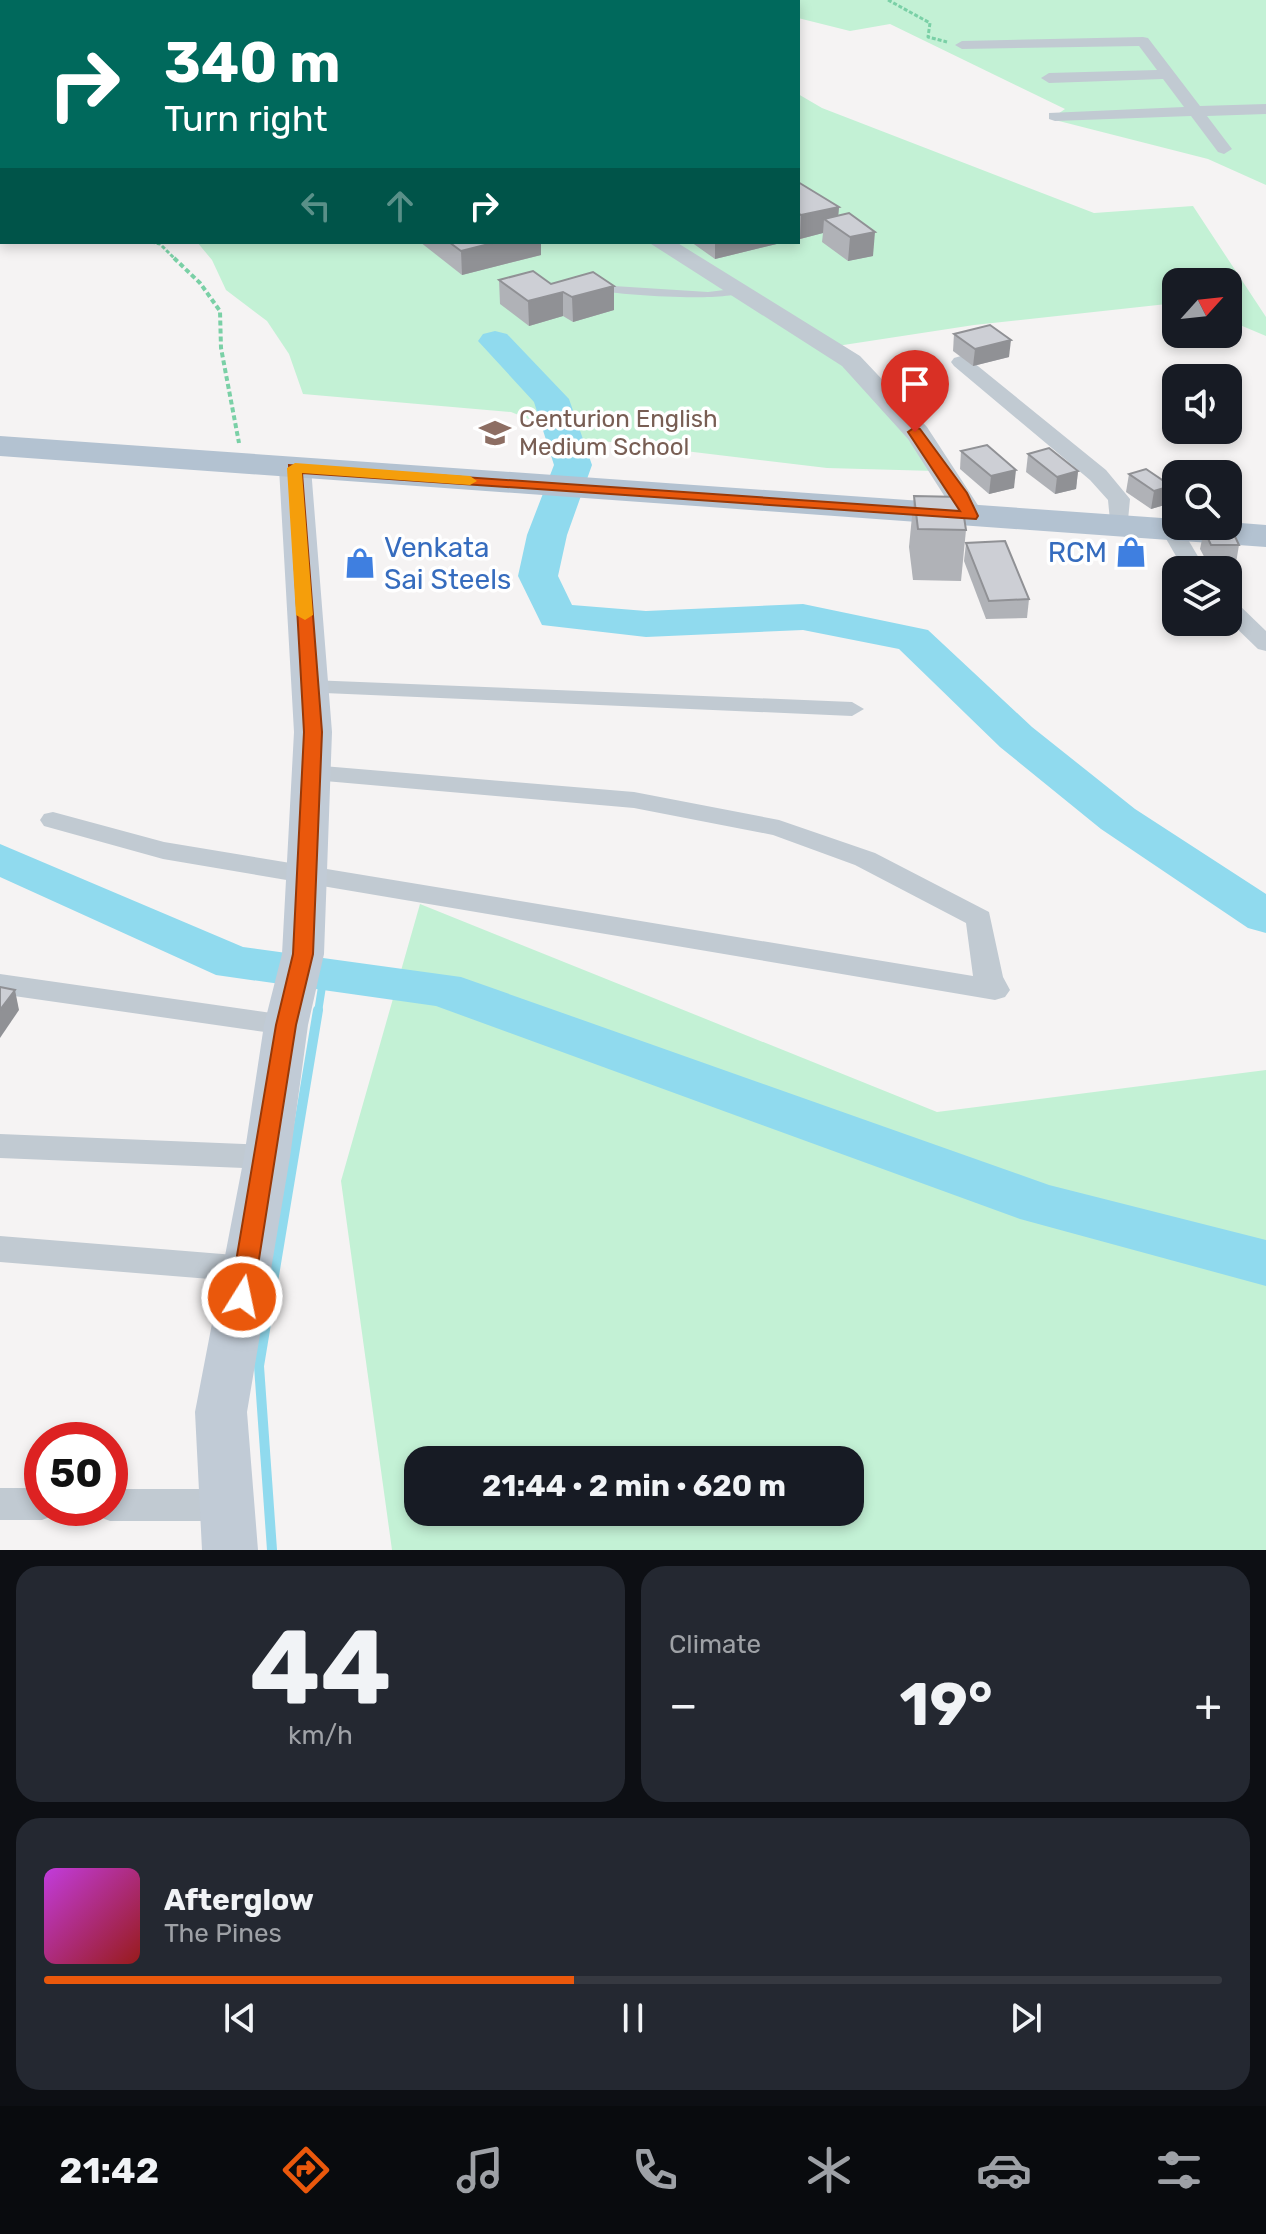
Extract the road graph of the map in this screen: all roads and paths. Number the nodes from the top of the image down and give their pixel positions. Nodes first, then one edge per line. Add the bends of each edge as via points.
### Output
1 (888, 0) edge
2 (962, 45) joint
3 (1167, 74) junction
4 (1049, 78) dead end
5 (1266, 109) edge
6 (1195, 112) junction
7 (1055, 116) dead end
8 (1224, 149) dead end
9 (160, 244) edge
10 (663, 244) edge
11 (586, 287) edge
12 (741, 291) junction
13 (961, 362) dead end
14 (0, 446) edge
15 (243, 464) junction
16 (295, 468) junction
17 (971, 516) junction
18 (1119, 526) junction
19 (1162, 529) edge
20 (1242, 534) edge
21 (1266, 536) edge
22 (1242, 621) edge
23 (1266, 644) edge
24 (310, 687) junction
25 (852, 709) dead end
26 (311, 773) junction
27 (53, 820) dead end
28 (306, 872) junction
29 (0, 984) edge
30 (294, 992) junction
31 (0, 1146) edge
32 (267, 1157) junction
33 (0, 1249) edge
34 (247, 1269) junction
35 (0, 1504) edge
36 (24, 1504) edge
37 (128, 1508) edge
38 (229, 1528) edge

1 - 2 path via 930,23 928,37
2 - 3 street via 1143,41
3 - 4 street
3 - 6 street
5 - 6 street
6 - 7 street
6 - 8 street
9 - 15 path via 220,311 221,348
10 - 12 street
11 - 12 lane via 708,295
12 - 17 street via 851,361 875,383 929,450
13 - 18 street via 1098,475 1119,499
14 - 15 main road
15 - 16 main road
16 - 17 main road
16 - 24 main road
17 - 18 main road
18 - 19 main road
20 - 21 main road
22 - 23 street
24 - 25 street
24 - 26 main road
26 - 28 main road
26 - 28 street via 634,800 779,828 865,859 979,918 988,977 995,990
27 - 28 street via 163,850
28 - 30 main road
29 - 30 street
30 - 32 main road
31 - 32 street
32 - 34 main road
33 - 34 street
34 - 38 main road via 221,1412
35 - 36 street
37 - 38 street

